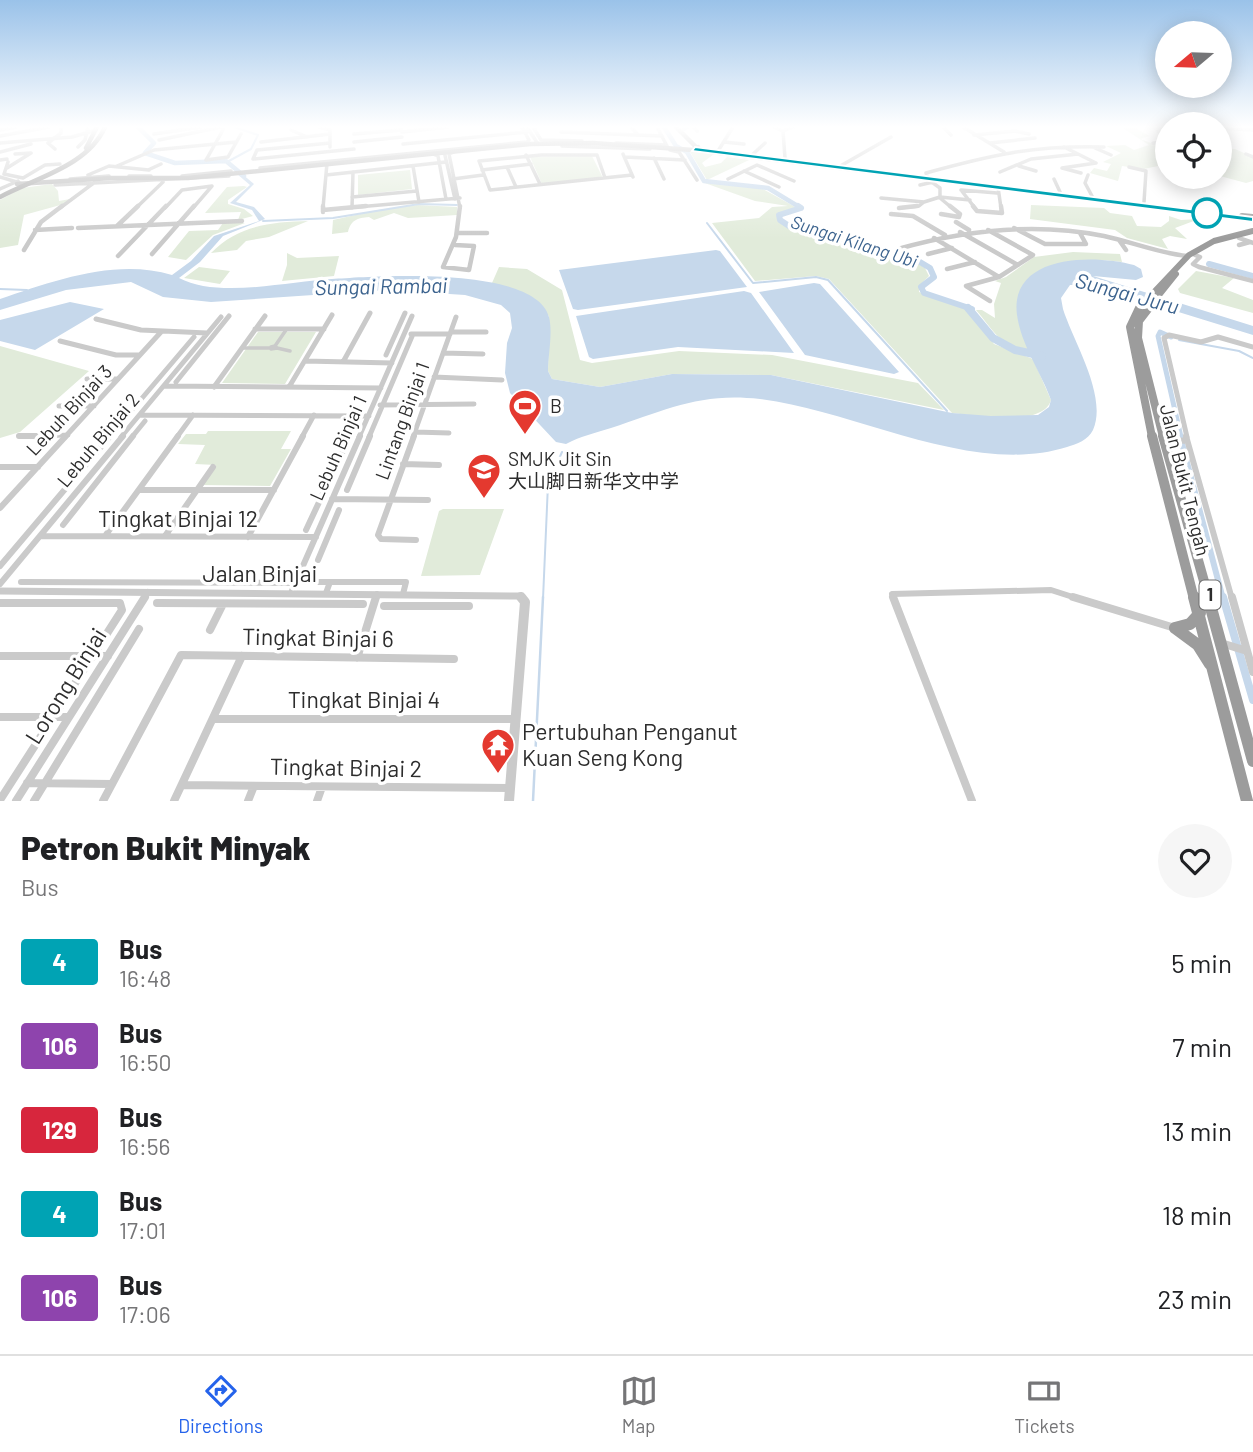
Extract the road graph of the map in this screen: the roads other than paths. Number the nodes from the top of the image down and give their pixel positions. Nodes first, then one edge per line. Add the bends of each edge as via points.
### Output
1 (7, 164) edge
2 (13, 164) edge
3 (54, 164) edge
4 (60, 164) edge
5 (64, 164) edge
6 (120, 164) edge
7 (159, 164) edge
8 (306, 164) edge
9 (317, 164) edge
10 (327, 164) edge
11 (427, 164) edge
12 (439, 164) edge
13 (447, 164) edge
14 (451, 164) edge
15 (480, 164) edge
16 (528, 164) edge
17 (531, 164) edge
18 (600, 164) edge
19 (628, 164) edge
20 (657, 164) edge
21 (688, 164) edge
22 (808, 164) edge
23 (837, 164) edge
24 (958, 164) edge
25 (1022, 164) edge
26 (1087, 164) edge
27 (301, 165) junction
28 (757, 165) joint
29 (842, 165) joint
30 (117, 166) junction
31 (413, 166) junction
32 (1019, 166) junction
33 (260, 167) dead end
34 (507, 167) junction
35 (1129, 167) dead end
36 (7, 168) junction
37 (149, 170) junction
38 (744, 171) junction
39 (1036, 171) dead end
40 (482, 172) junction
41 (1000, 172) dead end
42 (229, 173) junction
43 (353, 173) junction
44 (1081, 173) dead end
45 (326, 175) junction
46 (1088, 175) dead end
47 (927, 176) junction
48 (0, 177) edge
49 (86, 177) junction
50 (135, 177) junction
51 (185, 177) junction
52 (605, 178) junction
53 (64, 179) dead end
54 (453, 179) junction
55 (728, 179) dead end
56 (1054, 179) dead end
57 (99, 180) junction
58 (664, 180) dead end
59 (697, 180) dead end
60 (164, 181) junction
61 (794, 181) dead end
62 (934, 181) junction
63 (35, 182) junction
64 (20, 183) junction
65 (540, 184) junction
66 (920, 185) dead end
67 (516, 187) junction
68 (779, 187) dead end
69 (12, 190) junction
70 (997, 190) junction
71 (417, 191) junction
72 (0, 193) edge
73 (1060, 193) junction
74 (1070, 194) junction
75 (1092, 196) junction
76 (352, 197) junction
77 (940, 197) junction
78 (457, 198) junction
79 (881, 198) dead end
80 (446, 199) junction
81 (970, 200) junction
82 (419, 202) junction
83 (924, 202) junction
84 (1144, 202) junction
85 (352, 208) junction
86 (898, 208) dead end
87 (891, 214) dead end
88 (941, 214) dead end
89 (1243, 217) junction
90 (1253, 219) edge
91 (242, 221) dead end
92 (956, 222) dead end
93 (1033, 223) dead end
94 (179, 224) junction
95 (148, 225) junction
96 (116, 227) junction
97 (72, 228) dead end
98 (78, 228) dead end
99 (1013, 228) junction
100 (1036, 228) junction
101 (985, 229) junction
102 (34, 230) junction
103 (969, 230) junction
104 (959, 232) junction
105 (458, 233) junction
106 (487, 233) dead end
107 (1080, 233) junction
108 (1253, 233) edge
109 (946, 235) junction
110 (1239, 237) junction
111 (934, 238) junction
112 (1104, 240) dead end
113 (1119, 241) junction
114 (1252, 242) edge
115 (455, 245) junction
116 (1239, 245) dead end
117 (952, 248) junction
118 (898, 249) dead end
119 (24, 250) dead end
120 (1126, 250) dead end
121 (152, 254) dead end
122 (928, 254) dead end
123 (1033, 255) joint
124 (118, 256) dead end
125 (1188, 257) junction
126 (975, 262) junction
127 (1018, 265) junction
128 (947, 269) dead end
129 (999, 277) junction
130 (1253, 281) edge
131 (1157, 293) junction
132 (990, 301) dead end
133 (1145, 307) junction
134 (370, 313) dead end
135 (332, 315) dead end
136 (409, 315) joint
137 (265, 316) dead end
138 (456, 317) dead end
139 (96, 319) dead end
140 (255, 329) junction
141 (287, 329) junction
142 (324, 329) junction
143 (161, 332) junction
144 (486, 332) dead end
145 (208, 333) junction
146 (450, 333) junction
147 (413, 334) junction
148 (196, 335) junction
149 (405, 335) junction
150 (60, 341) dead end
151 (188, 345) junction
152 (198, 345) junction
153 (274, 347) junction
154 (390, 347) junction
155 (399, 347) junction
156 (1253, 347) edge
157 (242, 348) junction
158 (290, 351) dead end
159 (443, 353) junction
160 (483, 354) dead end
161 (140, 355) junction
162 (386, 355) dead end
163 (305, 362) junction
164 (343, 362) junction
165 (392, 363) junction
166 (435, 377) junction
167 (87, 379) dead end
168 (118, 379) junction
169 (502, 380) dead end
170 (176, 382) dead end
171 (163, 386) junction
172 (214, 387) junction
173 (289, 387) junction
174 (381, 388) junction
175 (425, 404) junction
176 (474, 404) dead end
177 (374, 405) junction
178 (383, 405) junction
179 (59, 406) dead end
180 (94, 406) junction
181 (140, 415) junction
182 (193, 415) junction
183 (314, 415) junction
184 (369, 416) junction
185 (145, 421) dead end
186 (356, 422) dead end
187 (415, 432) junction
188 (125, 433) junction
189 (449, 433) dead end
190 (135, 434) junction
191 (351, 434) junction
192 (361, 434) junction
193 (68, 435) junction
194 (19, 436) dead end
195 (1174, 438) junction
196 (403, 464) junction
197 (439, 465) dead end
198 (0, 467) edge
199 (38, 467) junction
200 (213, 467) dead end
201 (139, 490) junction
202 (197, 490) junction
203 (274, 490) junction
204 (347, 490) dead end
205 (332, 499) junction
206 (391, 500) junction
207 (428, 500) dead end
208 (2, 505) edge
209 (339, 510) dead end
210 (60, 512) junction
211 (72, 512) junction
212 (313, 514) junction
213 (325, 517) junction
214 (335, 520) junction
215 (62, 525) dead end
216 (306, 530) dead end
217 (40, 536) junction
218 (105, 536) junction
219 (165, 537) junction
220 (248, 537) junction
221 (316, 537) junction
222 (416, 540) dead end
223 (318, 560) dead end
224 (0, 566) edge
225 (21, 582) dead end
226 (38, 582) junction
227 (307, 582) dead end
228 (330, 582) junction
229 (246, 583) junction
230 (296, 583) junction
231 (0, 584) edge
232 (0, 591) edge
233 (31, 592) junction
234 (100, 592) junction
235 (148, 592) junction
236 (191, 592) junction
237 (242, 593) junction
238 (291, 593) junction
239 (326, 593) junction
240 (338, 593) junction
241 (378, 593) junction
242 (402, 594) junction
243 (415, 594) junction
244 (0, 603) edge
245 (93, 603) junction
246 (157, 603) dead end
247 (185, 604) junction
248 (223, 604) junction
249 (335, 604) junction
250 (363, 604) dead end
251 (384, 606) dead end
252 (411, 606) junction
253 (469, 606) dead end
254 (1200, 612) junction
255 (1175, 628) junction
256 (139, 629) dead end
257 (210, 630) dead end
258 (1207, 639) junction
259 (1236, 648) junction
260 (181, 655) joint
261 (0, 656) edge
262 (94, 656) junction
263 (108, 656) junction
264 (242, 656) junction
265 (356, 657) junction
266 (454, 659) dead end
267 (101, 666) junction
268 (116, 666) junction
269 (1214, 669) junction
270 (1253, 672) edge
271 (0, 717) edge
272 (55, 717) junction
273 (69, 717) junction
274 (213, 719) junction
275 (516, 719) junction
276 (73, 736) junction
277 (57, 737) junction
278 (1253, 761) edge
279 (27, 783) junction
280 (44, 783) junction
281 (112, 784) junction
282 (182, 785) junction
283 (254, 786) junction
284 (322, 787) junction
285 (510, 788) junction
286 (0, 800) edge
287 (16, 801) edge
288 (34, 801) edge
289 (103, 801) edge
290 (174, 801) edge
291 (248, 801) edge
292 (317, 801) edge
293 (509, 801) edge
294 (972, 801) edge
295 (1247, 801) edge

1 - 36 street
2 - 36 street
3 - 36 street via 23,178 4,174
4 - 64 main road
5 - 63 main road
6 - 30 street
7 - 37 street
8 - 27 street
9 - 27 main road
10 - 45 street
11 - 31 street
12 - 80 street
13 - 54 street
14 - 54 street
15 - 40 street
16 - 34 street
17 - 65 street
18 - 52 street
19 - 52 street via 632,177
20 - 58 street
21 - 59 street
22 - 62 main road
23 - 29 main road
24 - 47 street
25 - 32 street
26 - 44 street via 1062,168
27 - 33 street
27 - 42 main road
28 - 38 street
28 - 61 street
29 - 47 main road
30 - 37 street
30 - 49 street
31 - 43 street
31 - 71 street
32 - 39 street
32 - 41 street
34 - 40 street
34 - 67 street
35 - 84 street via 1146,171
37 - 50 street
38 - 55 street
38 - 68 street
40 - 54 street
40 - 67 street via 489,189
42 - 51 main road
42 - 60 street
43 - 45 street
43 - 76 street
45 - 85 street via 323,211
46 - 75 street via 1085,183
47 - 73 main road
48 - 64 street
49 - 50 street
49 - 53 street
50 - 51 street
50 - 57 main road
50 - 60 main road
51 - 60 main road
52 - 65 street
54 - 78 street
56 - 73 street
57 - 60 street
57 - 63 main road
57 - 102 street
60 - 96 street
62 - 66 street
62 - 70 main road
62 - 77 street
63 - 64 main road
63 - 69 main road
64 - 69 main road
64 - 72 main road
65 - 67 street
69 - 72 main road
70 - 73 main road
70 - 81 street via 961,190
70 - 81 street via 1002,213 977,211
71 - 76 street
71 - 82 street
73 - 74 main road
74 - 75 main road
74 - 89 main road
75 - 84 main road
76 - 85 street
77 - 81 street
77 - 83 street
77 - 88 street via 960,214
78 - 80 street
78 - 105 street via 462,218
79 - 83 street
80 - 82 street
82 - 85 street
83 - 86 street
84 - 89 main road
87 - 109 street via 914,216
89 - 90 highway
91 - 94 street
92 - 103 street
93 - 100 street
94 - 95 street
94 - 95 street via 212,186 182,190
94 - 121 street
95 - 96 street
95 - 124 street
96 - 98 street
97 - 102 street
99 - 100 street
99 - 101 street
99 - 107 street via 1052,245 1086,244
100 - 107 street
101 - 103 street
101 - 123 street
102 - 119 street
103 - 104 street
104 - 109 street
104 - 127 street
105 - 106 street
105 - 115 street
107 - 113 street
108 - 110 highway, Jalan Bukit Tengah / 1
108 - 125 highway, Jalan Bukit Tengah / 1 via 1214,241
109 - 111 street
110 - 114 street
110 - 125 highway, Jalan Bukit Tengah / 1
111 - 117 street
111 - 118 street
112 - 113 street
113 - 120 street
113 - 125 street
114 - 116 street
115 - 115 street via 474,246 470,269 443,267
117 - 122 street
117 - 126 street
123 - 127 street
125 - 130 street via 1200,257 1193,264 1199,267
125 - 131 highway, Jalan Bukit Tengah / 1
125 - 131 highway, Jalan Bukit Tengah / 1
126 - 128 street
126 - 129 street
127 - 129 street
129 - 132 street via 966,286
131 - 133 highway, Jalan Bukit Tengah / 1
133 - 195 highway, Jalan Bukit Tengah / 1 via 1138,338
133 - 254 highway, Jalan Bukit Tengah / 1 via 1131,320 1132,345
134 - 164 street
135 - 142 street
136 - 149 street, Lebuh Binjai 1
136 - 154 street, Lebuh Binjai 1
137 - 140 street
138 - 146 street, Lintang Binjai 1
139 - 143 street
140 - 141 street
140 - 157 street
141 - 142 street
141 - 153 street
142 - 163 street
143 - 148 street
143 - 161 street, Lebuh Binjai 3
144 - 146 street
145 - 148 street
145 - 152 street, Lebuh Binjai 2
145 - 170 street, Lebuh Binjai 2 via 225,316
146 - 147 street
146 - 159 street, Lintang Binjai 1
147 - 149 street
147 - 178 street, Lebuh Binjai 1
148 - 151 street, Lebuh Binjai 2
149 - 155 street, Lebuh Binjai 1
150 - 161 street via 116,355
151 - 152 street
151 - 224 street, Lebuh Binjai 2
152 - 171 street, Lebuh Binjai 2
153 - 157 street
153 - 158 street
154 - 155 street
154 - 162 street, Lebuh Binjai 1
155 - 165 street, Lebuh Binjai 1
156 - 195 street via 1218,337 1201,342 1167,335
157 - 172 street
159 - 160 street
159 - 166 street, Lintang Binjai 1
161 - 168 street, Lebuh Binjai 3
163 - 164 street
163 - 173 street
164 - 165 street
165 - 174 street, Lebuh Binjai 1
166 - 169 street
166 - 175 street, Lintang Binjai 1
167 - 168 street
168 - 180 street, Lebuh Binjai 3
171 - 172 street
171 - 181 street, Lebuh Binjai 2
172 - 173 street
173 - 174 street
174 - 177 street, Lebuh Binjai 1
175 - 176 street
175 - 178 street
175 - 187 street, Lintang Binjai 1
177 - 178 street
177 - 184 street, Lebuh Binjai 1
178 - 204 street, Lebuh Binjai 1
179 - 180 street
180 - 193 street, Lebuh Binjai 3
181 - 182 street
181 - 188 street, Lebuh Binjai 2
182 - 183 street
182 - 201 street
183 - 184 street
183 - 203 street
184 - 192 street, Lebuh Binjai 1
185 - 190 street
186 - 191 street
187 - 189 street
187 - 196 street, Lintang Binjai 1
188 - 190 street
188 - 210 street, Lebuh Binjai 2
190 - 211 street
191 - 192 street
191 - 212 street
192 - 205 street, Lebuh Binjai 1
193 - 194 street
193 - 199 street, Lebuh Binjai 3
195 - 259 highway, Jalan Bukit Tengah / 1
195 - 259 street
196 - 197 street
196 - 206 street, Lintang Binjai 1
198 - 199 street
199 - 208 street, Lebuh Binjai 3
200 - 202 street
201 - 202 street
201 - 218 street
202 - 203 street
202 - 219 street
203 - 220 street
205 - 206 street
205 - 213 street, Lebuh Binjai 1
206 - 207 street
206 - 222 street, Lintang Binjai 1 via 378,535 381,539
209 - 214 street, Lebuh Binjai 1
210 - 211 street
210 - 217 street, Lebuh Binjai 2
211 - 215 street
212 - 213 street
212 - 216 street
213 - 214 street
213 - 221 street, Lebuh Binjai 1
214 - 223 street, Lebuh Binjai 1
217 - 218 street, Tingkat Binjai 12
217 - 231 street, Lebuh Binjai 2
218 - 219 street, Tingkat Binjai 12
219 - 220 street, Tingkat Binjai 12
220 - 221 street, Tingkat Binjai 12
221 - 230 street, Lebuh Binjai 1
225 - 226 street
226 - 229 street
226 - 233 street
227 - 228 street
228 - 239 street
228 - 242 street via 406,582
229 - 230 street
229 - 237 street
230 - 238 street, Lebuh Binjai 1
232 - 233 street, Jalan Binjai
233 - 234 street, Jalan Binjai
234 - 235 street, Jalan Binjai
234 - 245 street
235 - 236 street, Jalan Binjai
235 - 263 street, Lorong Binjai
236 - 237 street, Jalan Binjai
236 - 247 street
237 - 238 street, Jalan Binjai
238 - 239 street, Jalan Binjai
239 - 240 street, Jalan Binjai
240 - 241 street, Jalan Binjai
240 - 249 street
241 - 242 street, Jalan Binjai
241 - 265 street
242 - 243 street, Jalan Binjai
243 - 252 street
243 - 275 street, Jalan Binjai via 520,596 525,602
244 - 245 street
245 - 262 street via 121,606
246 - 247 street
247 - 248 street
248 - 249 street
248 - 257 street
249 - 250 street
251 - 252 street
252 - 253 street
254 - 255 highway via 1191,624
254 - 258 highway, Jalan Bukit Tengah / 1
255 - 258 street
255 - 269 highway via 1198,645
255 - 294 street via 1051,590 892,594
256 - 268 street
258 - 259 street
258 - 269 highway, Jalan Bukit Tengah / 1
259 - 270 street
259 - 278 highway, Jalan Bukit Tengah / 1
260 - 264 street, Tingkat Binjai 6
260 - 281 street
261 - 262 street
262 - 263 street
262 - 272 street
263 - 267 street, Lorong Binjai
264 - 265 street, Tingkat Binjai 6
264 - 274 street
265 - 266 street, Tingkat Binjai 6
267 - 268 street
267 - 273 street, Lorong Binjai
268 - 276 street
269 - 295 highway, Jalan Bukit Tengah / 1
271 - 272 street
272 - 273 street
272 - 286 street
273 - 277 street, Lorong Binjai
274 - 275 street, Tingkat Binjai 4
274 - 282 street
275 - 285 street
276 - 277 street
276 - 280 street
277 - 279 street, Lorong Binjai
279 - 280 street
279 - 287 street, Lorong Binjai
280 - 281 street
280 - 288 street
281 - 289 street
282 - 283 street, Tingkat Binjai 2
282 - 290 street
283 - 284 street, Tingkat Binjai 2
283 - 291 street
284 - 285 street, Tingkat Binjai 2
284 - 292 street
285 - 293 street

